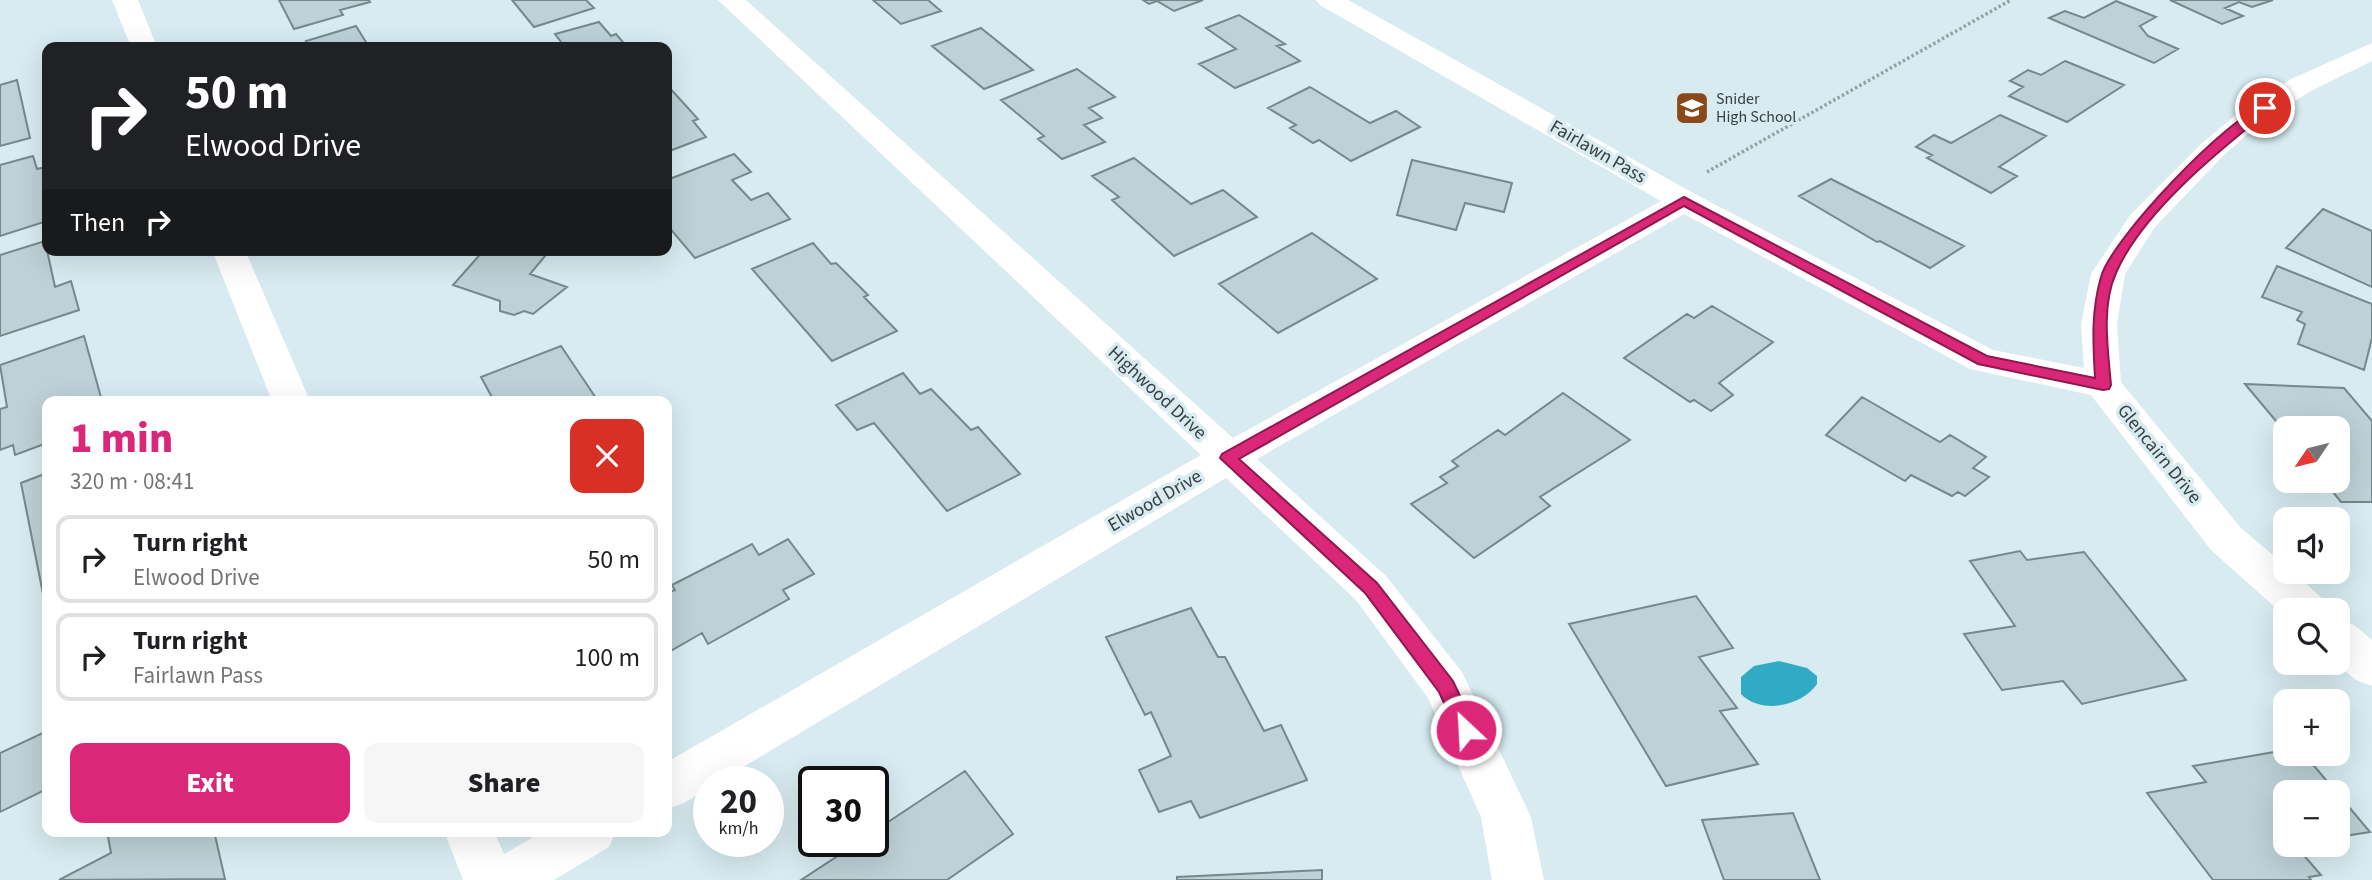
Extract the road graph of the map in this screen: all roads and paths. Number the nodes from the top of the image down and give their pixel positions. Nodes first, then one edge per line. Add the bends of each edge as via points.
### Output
1 (125, 0) edge
2 (731, 0) edge
3 (1329, 0) edge
4 (2011, 0) edge
5 (142, 42) edge
6 (2372, 51) edge
7 (1690, 190) junction
8 (230, 256) edge
9 (2103, 385) junction
10 (288, 396) edge
11 (1228, 458) junction
12 (2293, 598) edge
13 (2350, 648) edge
14 (2372, 667) edge
15 (672, 784) edge
16 (471, 837) edge
17 (581, 837) edge
18 (489, 880) edge
19 (508, 880) edge
20 (1518, 880) edge

1 - 5 street
2 - 11 street, Highwood Drive
3 - 7 street, Fairlawn Pass
4 - 7 path
6 - 9 street, Glencairn Drive via 2299,86 2248,119 2142,221 2108,274 2099,324
7 - 9 street, Fairlawn Pass via 1983,360
7 - 11 street, Elwood Drive
8 - 10 street
9 - 12 street, Glencairn Drive via 2226,539
11 - 15 street, Elwood Drive
11 - 20 street, Highwood Drive via 1371,588 1446,687 1506,817
13 - 14 street
16 - 18 street
17 - 19 street

